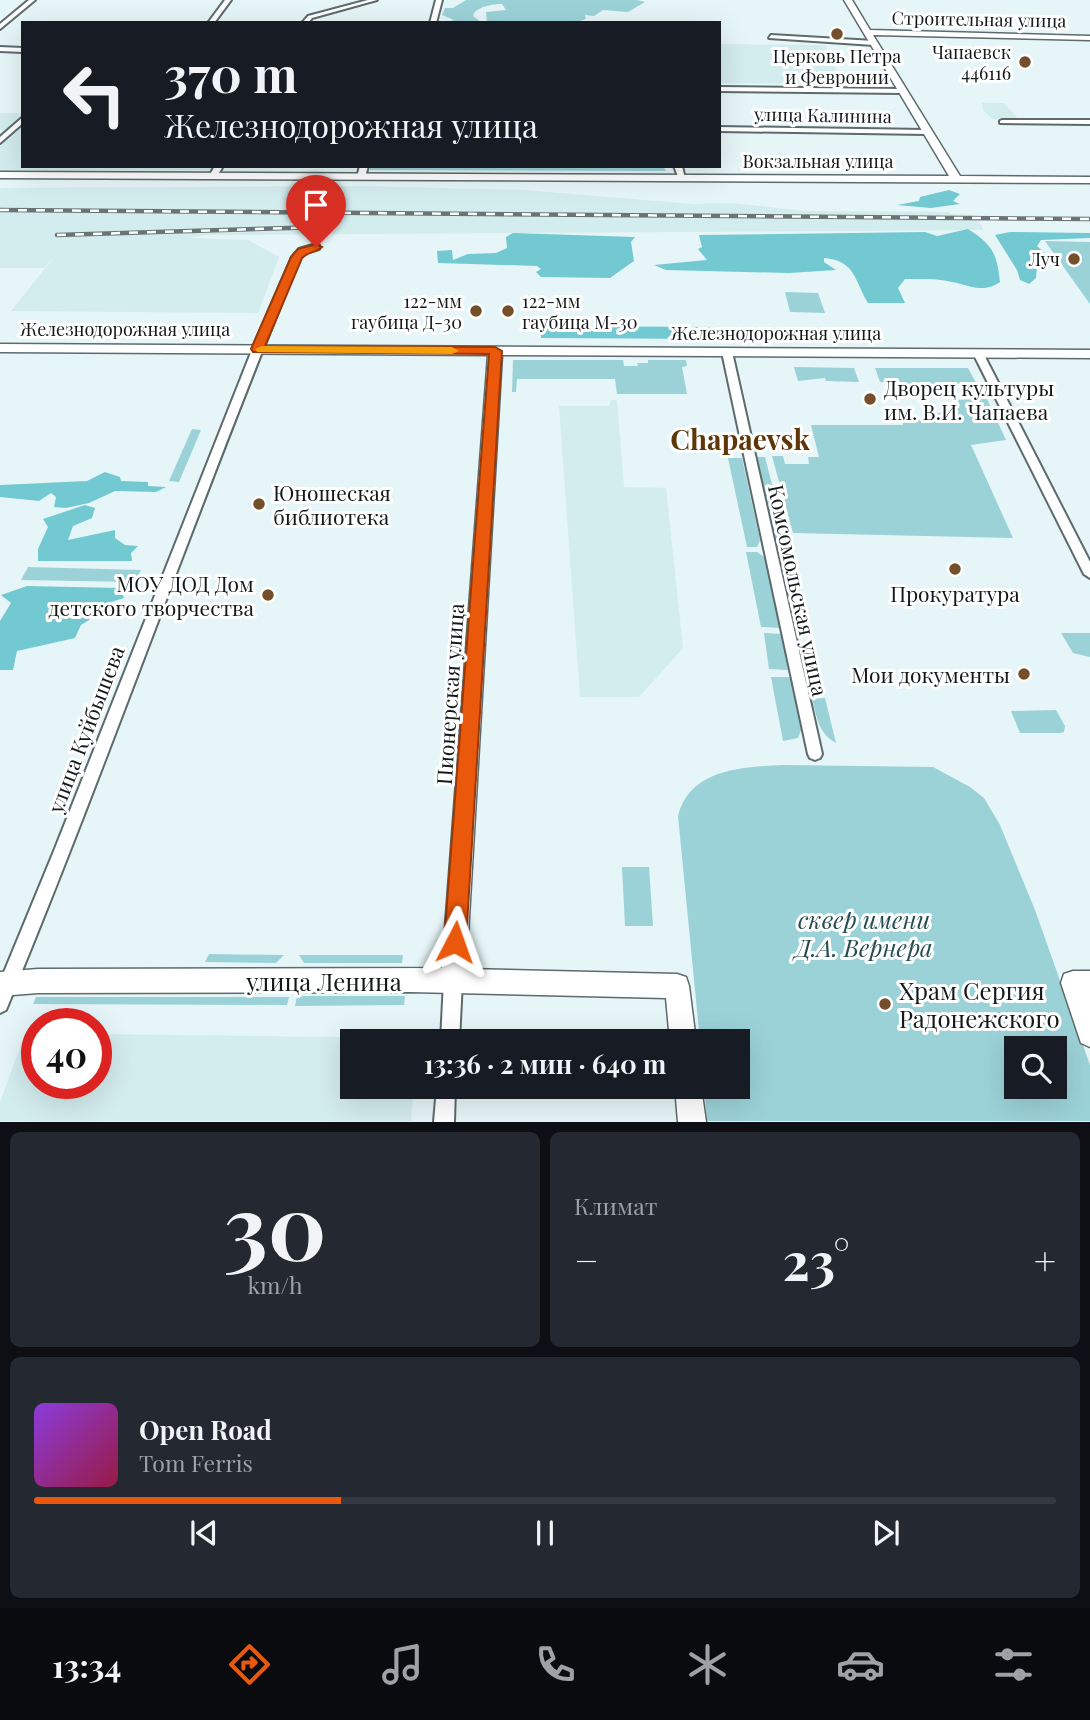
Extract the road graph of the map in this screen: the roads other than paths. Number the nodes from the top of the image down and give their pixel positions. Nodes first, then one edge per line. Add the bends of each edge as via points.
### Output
1 (32, 0) edge
2 (228, 0) edge
3 (374, 0) edge
4 (439, 0) edge
5 (848, 0) edge
6 (212, 21) edge
7 (307, 21) edge
8 (434, 21) edge
9 (1, 26) edge
10 (867, 32) junction
11 (771, 37) dead end
12 (1090, 38) edge
13 (874, 43) junction
14 (0, 50) edge
15 (21, 50) edge
16 (721, 89) edge
17 (902, 91) junction
18 (21, 121) edge
19 (1002, 122) dead end
20 (1090, 122) edge
21 (721, 130) edge
22 (926, 132) junction
23 (0, 141) edge
24 (216, 171) edge
25 (363, 172) edge
26 (680, 172) edge
27 (0, 175) edge
28 (956, 179) junction
29 (1090, 180) edge
30 (316, 247) dead end
31 (0, 348) edge
32 (257, 349) junction
33 (495, 351) junction
34 (727, 352) junction
35 (978, 353) junction
36 (1090, 354) edge
37 (1090, 574) edge
38 (815, 754) dead end
39 (453, 981) junction
40 (1090, 983) edge
41 (2, 991) edge
42 (451, 1029) edge
43 (681, 1029) edge
44 (1090, 1034) edge
45 (445, 1099) edge
46 (689, 1099) edge
47 (444, 1122) edge
48 (692, 1122) edge

1 - 9 street
2 - 6 street
3 - 7 street
4 - 8 street
5 - 10 street
10 - 12 street, Строительная улица
10 - 13 street
11 - 13 street
13 - 17 street
14 - 15 street
16 - 17 street
17 - 22 street
18 - 23 street
19 - 20 street
21 - 22 street, улица Калинина
22 - 28 street
24 - 25 street, Вокзальная улица
24 - 27 street, Вокзальная улица
25 - 26 street, Вокзальная улица
26 - 28 street, Вокзальная улица
28 - 29 street, Вокзальная улица
30 - 32 street, улица Куйбышева via 296,257
31 - 32 street, Железнодорожная улица
32 - 33 street, Железнодорожная улица
32 - 41 street, улица Куйбышева via 63,849
33 - 34 street, Железнодорожная улица
33 - 39 street, Пионерская улица
34 - 35 street, Железнодорожная улица
34 - 38 street, Комсомольская улица
35 - 36 street, Железнодорожная улица
35 - 37 street
39 - 41 street, улица Ленина via 38,981
39 - 42 street, Пионерская улица
39 - 43 street, улица Ленина via 677,986
40 - 44 street via 1073,983
45 - 47 street
46 - 48 street

